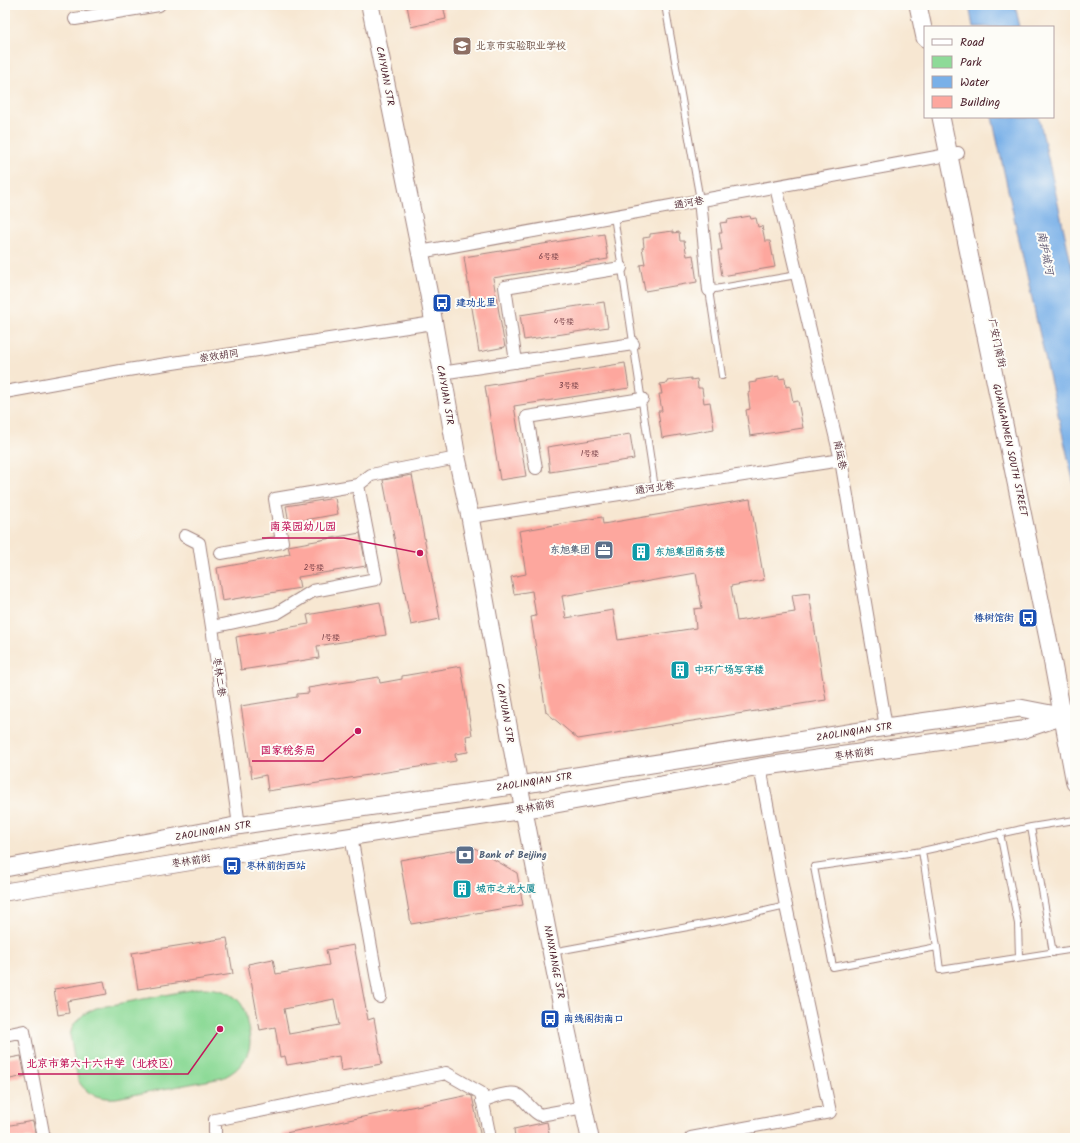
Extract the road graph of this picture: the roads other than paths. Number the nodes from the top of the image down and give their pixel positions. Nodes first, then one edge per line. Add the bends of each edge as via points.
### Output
1 (159, 5) edge
2 (370, 5) edge
3 (665, 5) edge
4 (918, 5) edge
5 (927, 5) edge
6 (75, 19) dead end
7 (932, 26) edge
8 (924, 33) edge
9 (941, 118) edge
10 (950, 118) edge
11 (953, 154) junction
12 (776, 186) junction
13 (700, 200) junction
14 (614, 216) junction
15 (420, 252) junction
16 (621, 268) junction
17 (797, 275) junction
18 (709, 290) junction
19 (433, 323) junction
20 (633, 344) junction
21 (516, 362) junction
22 (441, 373) junction
23 (722, 376) dead end
24 (5, 392) edge
25 (642, 398) junction
26 (457, 458) junction
27 (842, 460) junction
28 (536, 468) dead end
29 (358, 485) junction
30 (656, 488) junction
31 (470, 517) junction
32 (185, 536) dead end
33 (221, 553) dead end
34 (212, 627) junction
35 (1070, 715) edge
36 (886, 727) junction
37 (1075, 734) edge
38 (760, 767) junction
39 (1075, 783) edge
40 (518, 785) junction
41 (523, 810) junction
42 (1075, 820) edge
43 (239, 826) junction
44 (1030, 827) junction
45 (1000, 833) junction
46 (351, 836) junction
47 (922, 851) junction
48 (5, 868) edge
49 (5, 892) edge
50 (786, 906) junction
51 (937, 947) junction
52 (1075, 949) edge
53 (552, 952) junction
54 (1053, 953) junction
55 (1020, 957) junction
56 (380, 997) dead end
57 (5, 1035) edge
58 (482, 1100) junction
59 (584, 1107) junction
60 (44, 1138) edge
61 (215, 1138) edge
62 (490, 1138) edge
63 (590, 1138) edge
64 (691, 1138) edge

1 - 6 street
2 - 15 main road, CAIYUAN STR
3 - 13 lane
4 - 8 main road
5 - 7 main road
9 - 11 main road, GUANGANMEN SOUTH STREET
10 - 11 main road
11 - 12 street, 通河巷
11 - 35 main road, GUANGANMEN SOUTH STREET via 1050,648
12 - 13 street, 通河巷
12 - 17 street, 南运巷
13 - 14 street, 通河巷
13 - 18 street
14 - 15 street, 通河巷
14 - 16 lane
15 - 19 main road, CAIYUAN STR
16 - 20 lane
16 - 21 street via 505,287
17 - 18 lane
17 - 27 street, 南运巷
18 - 23 lane
19 - 22 main road, CAIYUAN STR
19 - 24 street, 崇效胡同 via 121,371
20 - 21 street
20 - 25 lane
21 - 22 street
22 - 26 main road, CAIYUAN STR
25 - 28 street via 527,417
25 - 30 lane
26 - 29 street via 371,475
26 - 31 main road, CAIYUAN STR
27 - 30 street, 通河北巷
27 - 36 street, 南运巷
29 - 33 street via 275,499 282,542
29 - 34 street via 376,579 313,591 277,614
30 - 31 street, 通河北巷
31 - 40 main road, CAIYUAN STR
32 - 34 street, 枣林二巷 via 199,543
34 - 43 street, 枣林二巷
35 - 36 main road, ZAOLINQIAN STR via 1020,708
35 - 37 main road
35 - 38 main road, 枣林前街 via 1022,730
35 - 39 main road, GUANGANMEN SOUTH STREET
36 - 40 main road, ZAOLINQIAN STR
38 - 41 main road, 枣林前街
38 - 50 street
40 - 41 main road, CAIYUAN STR
40 - 43 main road, ZAOLINQIAN STR
41 - 46 main road, 枣林前街
41 - 53 main road, NANXIANGE STR
42 - 44 lane
43 - 48 main road, ZAOLINQIAN STR
44 - 45 lane
44 - 54 lane
45 - 47 lane
45 - 55 lane via 1018,924
46 - 49 main road, 枣林前街
46 - 56 street
47 - 51 lane
47 - 51 lane via 814,867 833,967
50 - 53 lane via 726,920
50 - 64 street via 830,1112
51 - 55 lane via 940,970
52 - 54 lane
53 - 59 main road, NANXIANGE STR
54 - 55 lane
57 - 60 street via 24,1031
58 - 59 street via 510,1093 517,1094 540,1115
58 - 61 street via 481,1093 446,1073 215,1120
58 - 62 street
59 - 63 main road, NANXIANGE STR

